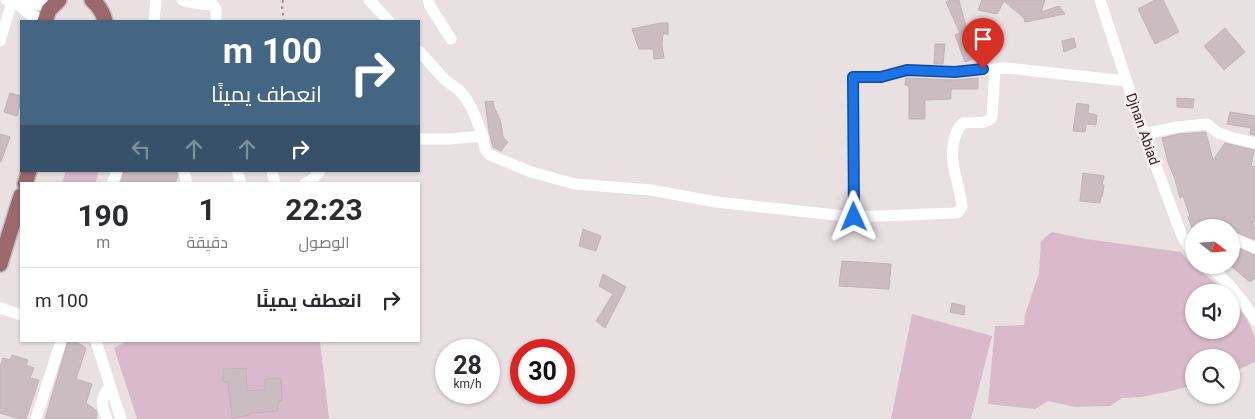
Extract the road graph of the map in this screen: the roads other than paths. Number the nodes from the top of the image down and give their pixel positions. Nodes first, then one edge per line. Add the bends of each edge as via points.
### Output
1 (92, 0) edge
2 (156, 0) edge
3 (182, 0) edge
4 (369, 0) edge
5 (428, 0) edge
6 (1100, 0) edge
7 (11, 2) edge
8 (56, 3) edge
9 (0, 20) edge
10 (42, 20) edge
11 (44, 20) edge
12 (105, 20) edge
13 (154, 20) edge
14 (216, 20) edge
15 (388, 20) edge
16 (451, 40) dead end
17 (0, 41) edge
18 (420, 52) edge
19 (995, 69) junction
20 (1126, 81) junction
21 (1144, 134) junction
22 (483, 136) junction
23 (420, 139) edge
24 (1255, 143) edge
25 (319, 172) edge
26 (308, 182) edge
27 (20, 199) edge
28 (854, 217) junction
29 (1185, 241) edge
30 (1240, 241) edge
31 (1255, 248) edge
32 (0, 264) edge
33 (1218, 274) edge
34 (1250, 301) edge
35 (0, 308) edge
36 (20, 315) edge
37 (1255, 320) edge
38 (61, 342) edge
39 (96, 342) edge
40 (110, 386) junction
41 (36, 419) edge
42 (107, 419) edge
43 (121, 419) edge

1 - 12 main road via 102,11
2 - 13 street
3 - 14 street via 215,6
4 - 15 street
5 - 16 street
6 - 20 street, Djnan Abiad
7 - 8 street
7 - 9 street
7 - 10 street
7 - 17 street
8 - 11 main road
18 - 22 street via 467,100
19 - 20 street
19 - 28 street via 991,119 983,123 963,123 954,138 952,155 962,204 960,210 955,213
19 - 28 street via 955,72 907,70 881,77 853,77
20 - 21 street, Djnan Abiad
21 - 24 street via 1207,124 1218,133
21 - 29 street, Djnan Abiad
22 - 23 street
22 - 28 street via 484,147 490,155 531,172 575,184 651,190 716,202
25 - 26 street
27 - 32 main road
30 - 31 street
33 - 34 street
34 - 37 street
35 - 36 street
38 - 41 street
39 - 40 street
40 - 42 street via 101,401
40 - 43 street

